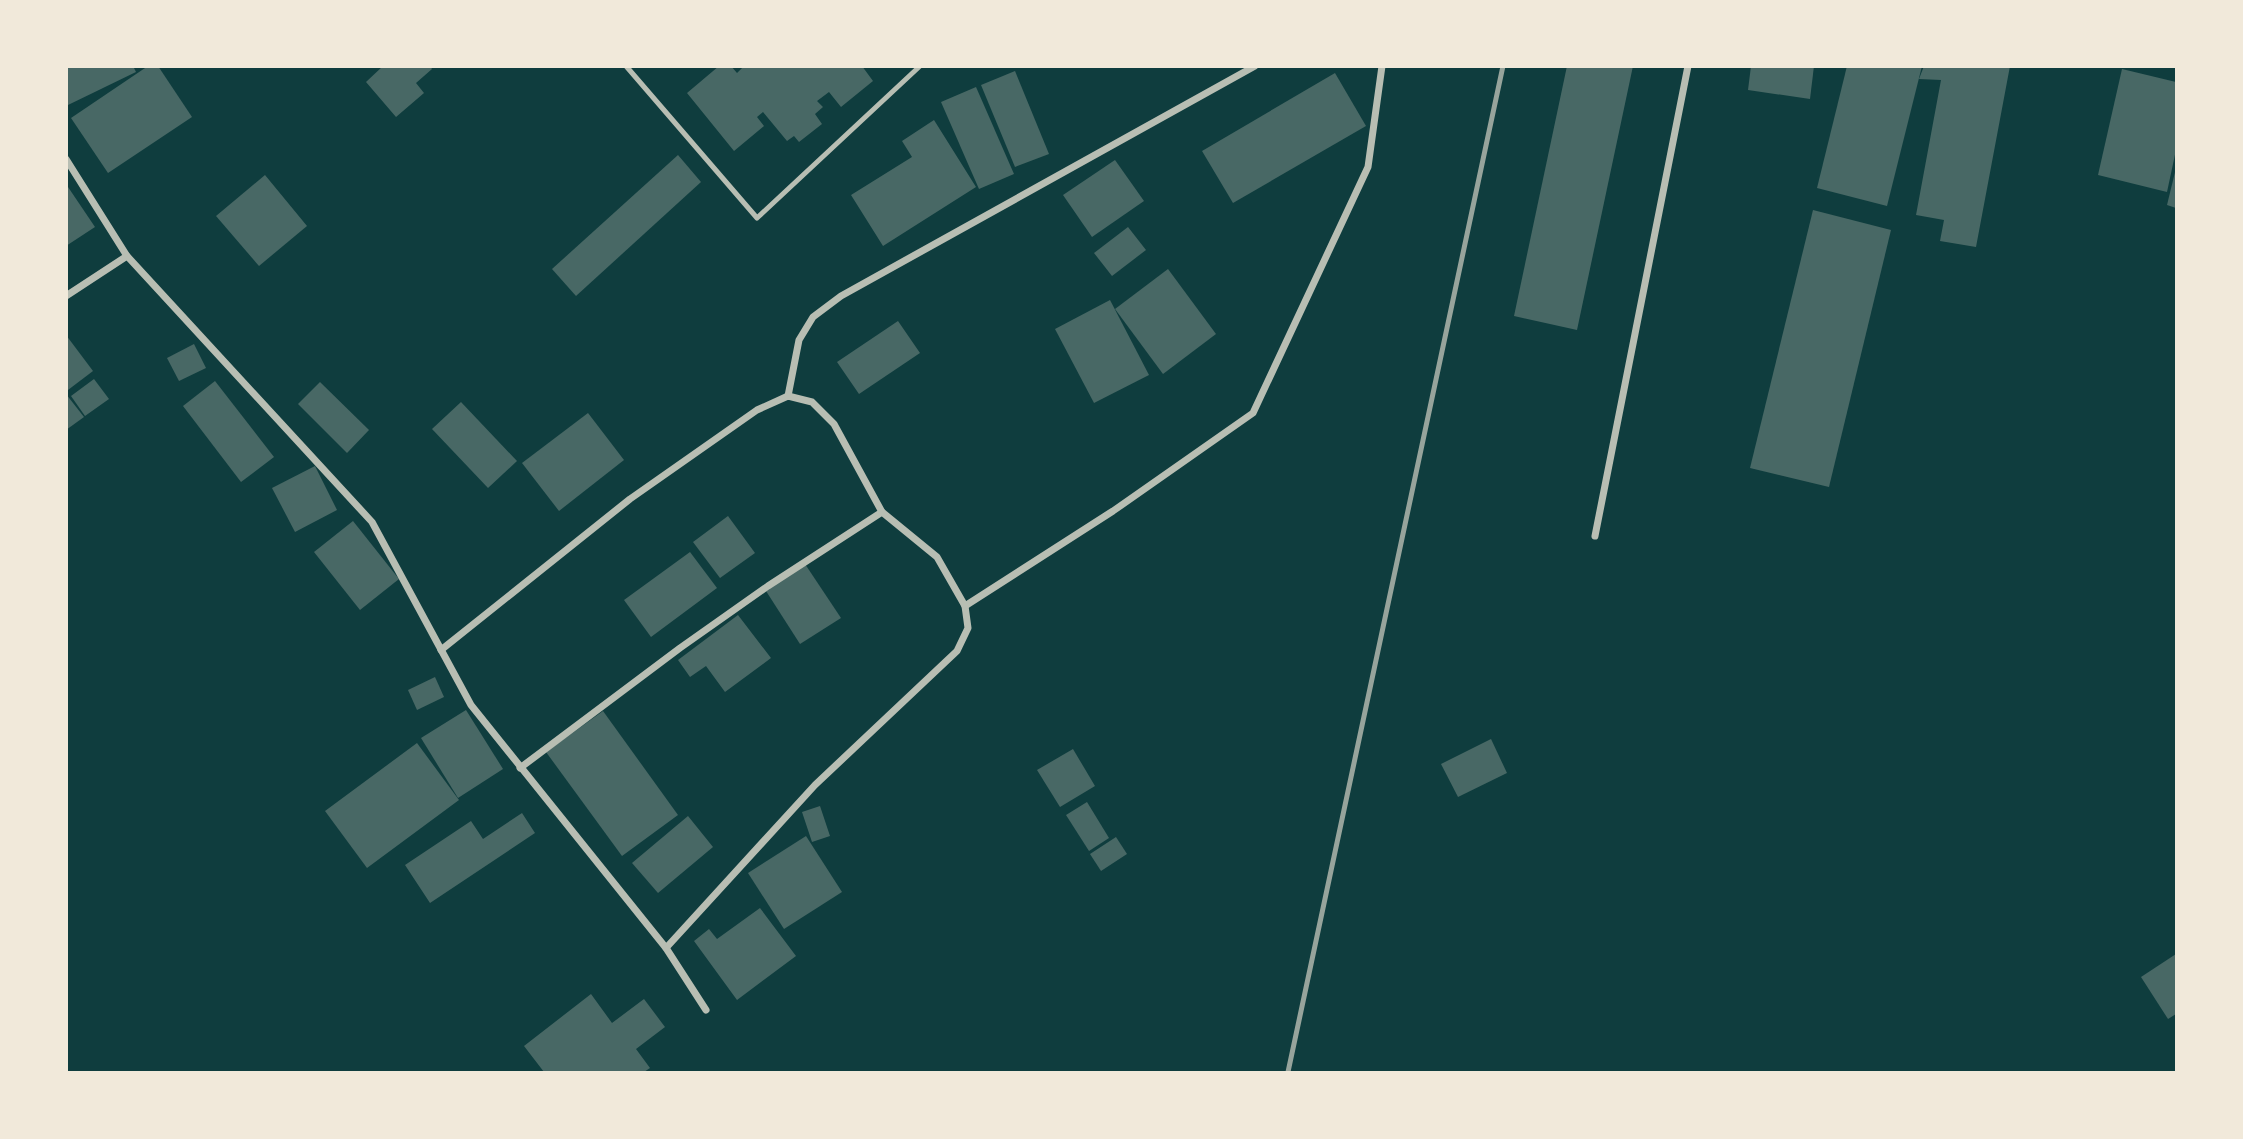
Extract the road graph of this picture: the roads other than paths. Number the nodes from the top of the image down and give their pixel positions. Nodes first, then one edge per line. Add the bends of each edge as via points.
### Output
1 (626, 66) edge
2 (920, 66) edge
3 (1255, 66) edge
4 (1382, 66) edge
5 (1688, 66) edge
6 (66, 159) edge
7 (127, 256) junction
8 (66, 296) edge
9 (788, 396) junction
10 (882, 512) junction
11 (1595, 536) dead end
12 (965, 606) junction
13 (441, 650) junction
14 (520, 768) junction
15 (666, 948) junction
16 (706, 1010) dead end

1 - 2 lane via 757,218
3 - 9 street via 841,296 813,317 799,340
4 - 12 street via 1368,167 1253,413
5 - 11 street
6 - 7 street
7 - 8 street
7 - 13 street via 372,522
9 - 10 street via 812,402 834,424
9 - 13 street via 757,410 630,499
10 - 12 street via 937,557
10 - 14 street via 680,648
12 - 15 street via 968,628 957,651 815,785
13 - 14 street via 471,705
14 - 15 street
15 - 16 street

